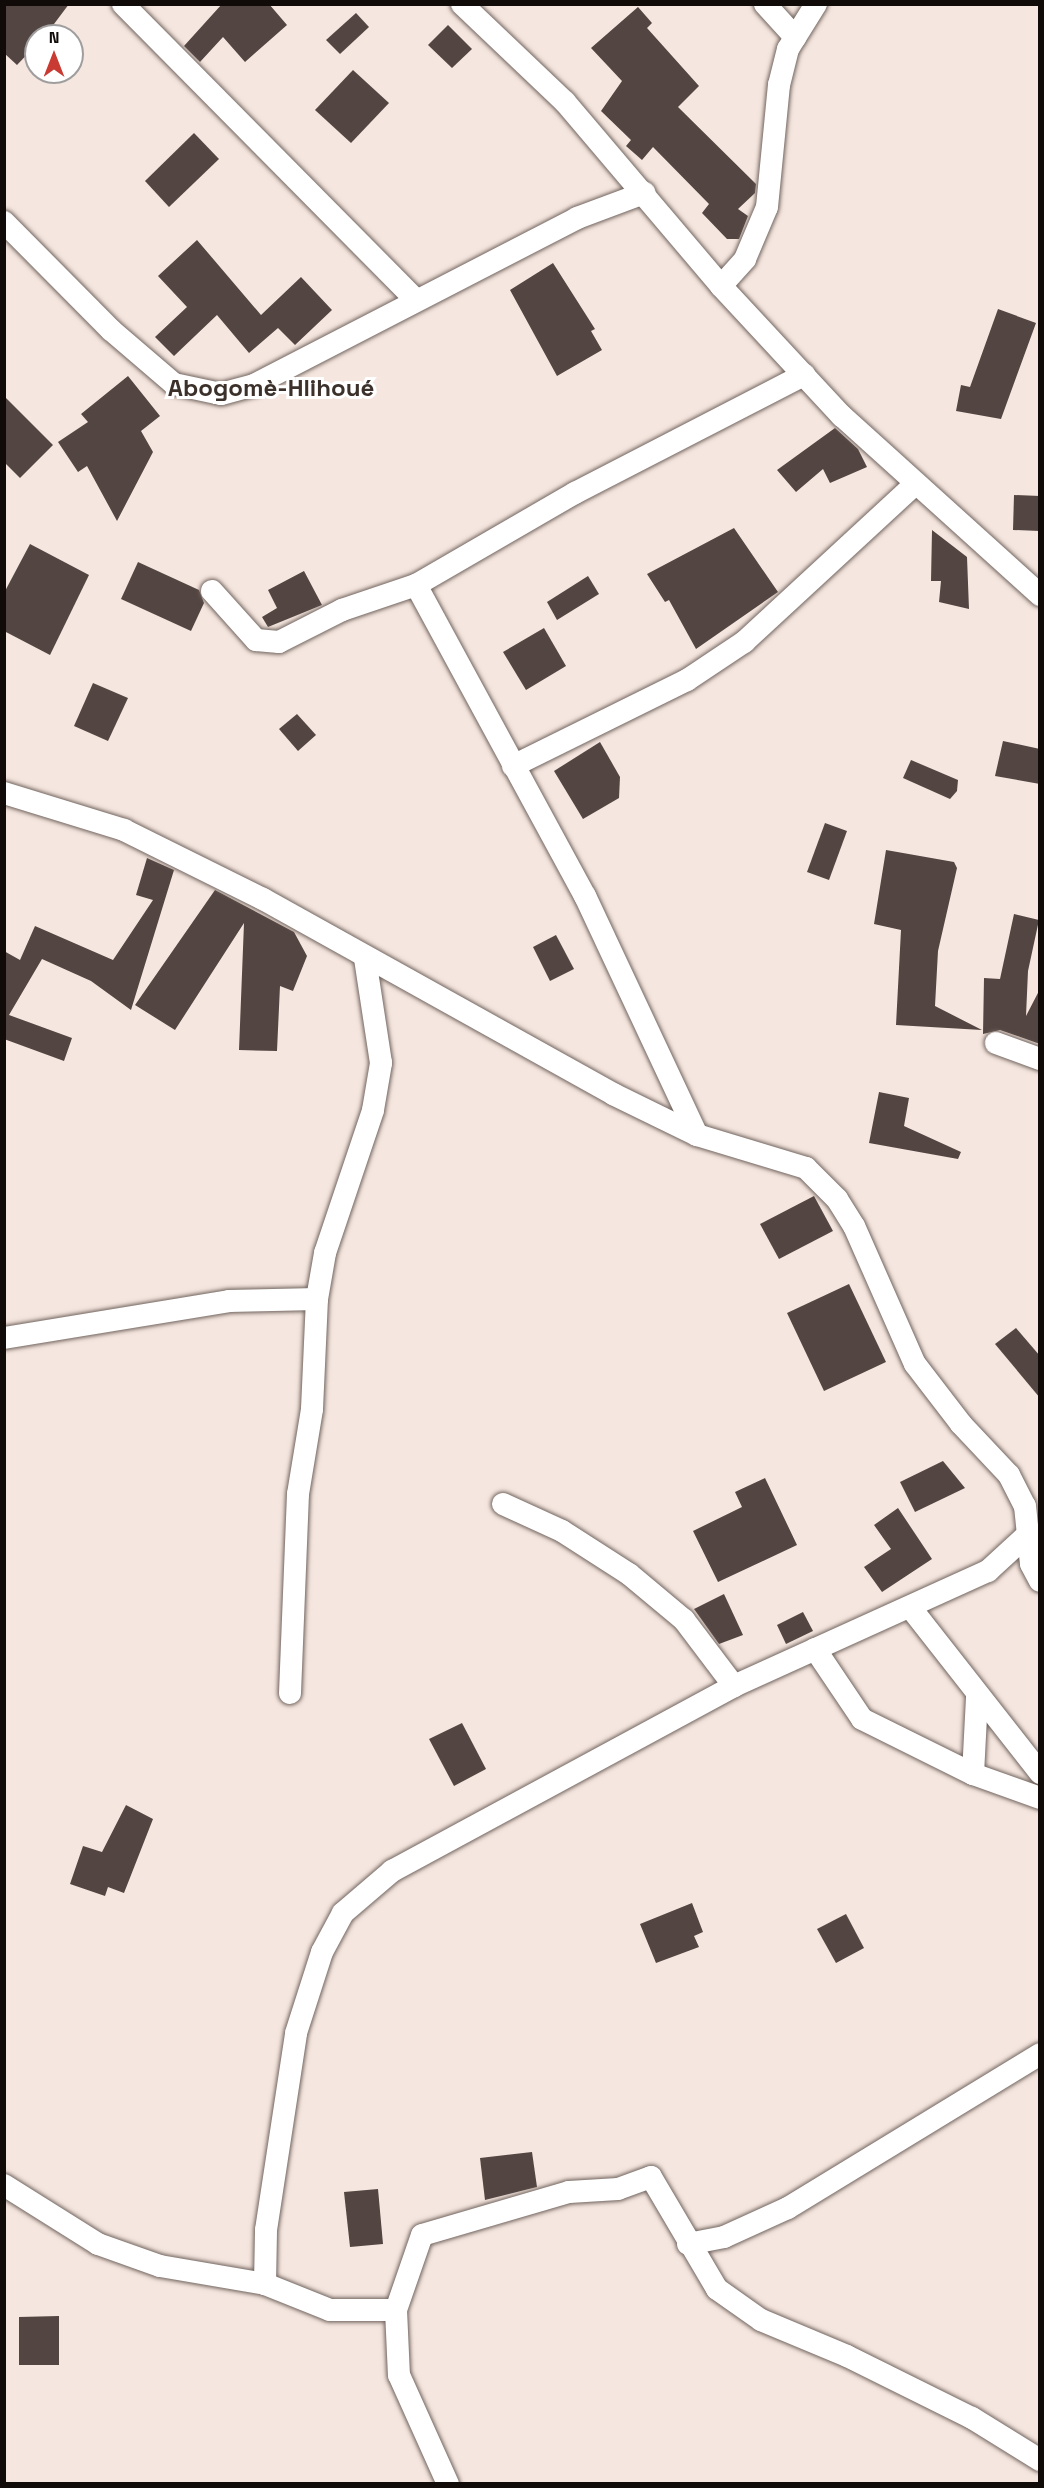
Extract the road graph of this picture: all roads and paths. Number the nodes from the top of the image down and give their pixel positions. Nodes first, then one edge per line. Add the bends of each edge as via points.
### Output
1 (123, 4) edge
2 (462, 4) edge
3 (765, 4) edge
4 (812, 6) edge
5 (795, 37) junction
6 (644, 194) junction
7 (4, 222) edge
8 (721, 286) junction
9 (416, 300) junction
10 (804, 375) junction
11 (915, 484) junction
12 (416, 585) junction
13 (212, 591) dead end
14 (1040, 595) edge
15 (513, 766) junction
16 (4, 793) edge
17 (365, 958) junction
18 (996, 1043) dead end
19 (1040, 1059) edge
20 (697, 1135) junction
21 (317, 1299) junction
22 (4, 1338) edge
23 (503, 1504) dead end
24 (1026, 1536) junction
25 (1040, 1581) edge
26 (910, 1607) junction
27 (815, 1649) junction
28 (734, 1686) junction
29 (290, 1693) dead end
30 (976, 1697) junction
31 (1040, 1773) edge
32 (973, 1774) junction
33 (1040, 1798) edge
34 (1040, 2054) edge
35 (4, 2186) edge
36 (688, 2244) junction
37 (265, 2284) junction
38 (396, 2310) junction
39 (1040, 2460) edge
40 (448, 2484) edge

1 - 9 street
2 - 6 street via 565,102
3 - 5 street
4 - 5 street
5 - 8 street via 779,85 767,207 745,259
6 - 8 street
6 - 9 street via 577,218
7 - 9 street via 111,330 174,384 196,392 221,394 254,385
8 - 10 street
10 - 11 street
10 - 12 street via 575,493
11 - 14 street
11 - 15 street via 744,642 687,680
12 - 13 street via 342,610 268,644 256,640
12 - 15 street
15 - 20 street via 585,896
16 - 17 street via 124,830 263,899
17 - 20 street
17 - 21 street via 381,1063 373,1110 325,1253
18 - 19 street
20 - 24 street via 806,1168 837,1198 915,1364 961,1424 1009,1475 1025,1506
21 - 22 street via 229,1301
21 - 29 street via 312,1409 298,1494
23 - 28 street via 562,1531 629,1574 684,1620
24 - 25 street
24 - 26 street via 988,1571
26 - 27 street
26 - 30 street
27 - 28 street
27 - 32 street via 862,1719
28 - 37 street via 392,1871 343,1913 321,1952 296,2034 266,2230
30 - 31 street
30 - 32 street
32 - 33 street
34 - 36 street via 788,2208 724,2237
35 - 37 street via 98,2244 160,2266
36 - 38 street via 651,2176 618,2189 569,2192 422,2235
36 - 39 street via 717,2289 761,2320 962,2413
37 - 38 street via 330,2310
38 - 40 street via 399,2375

